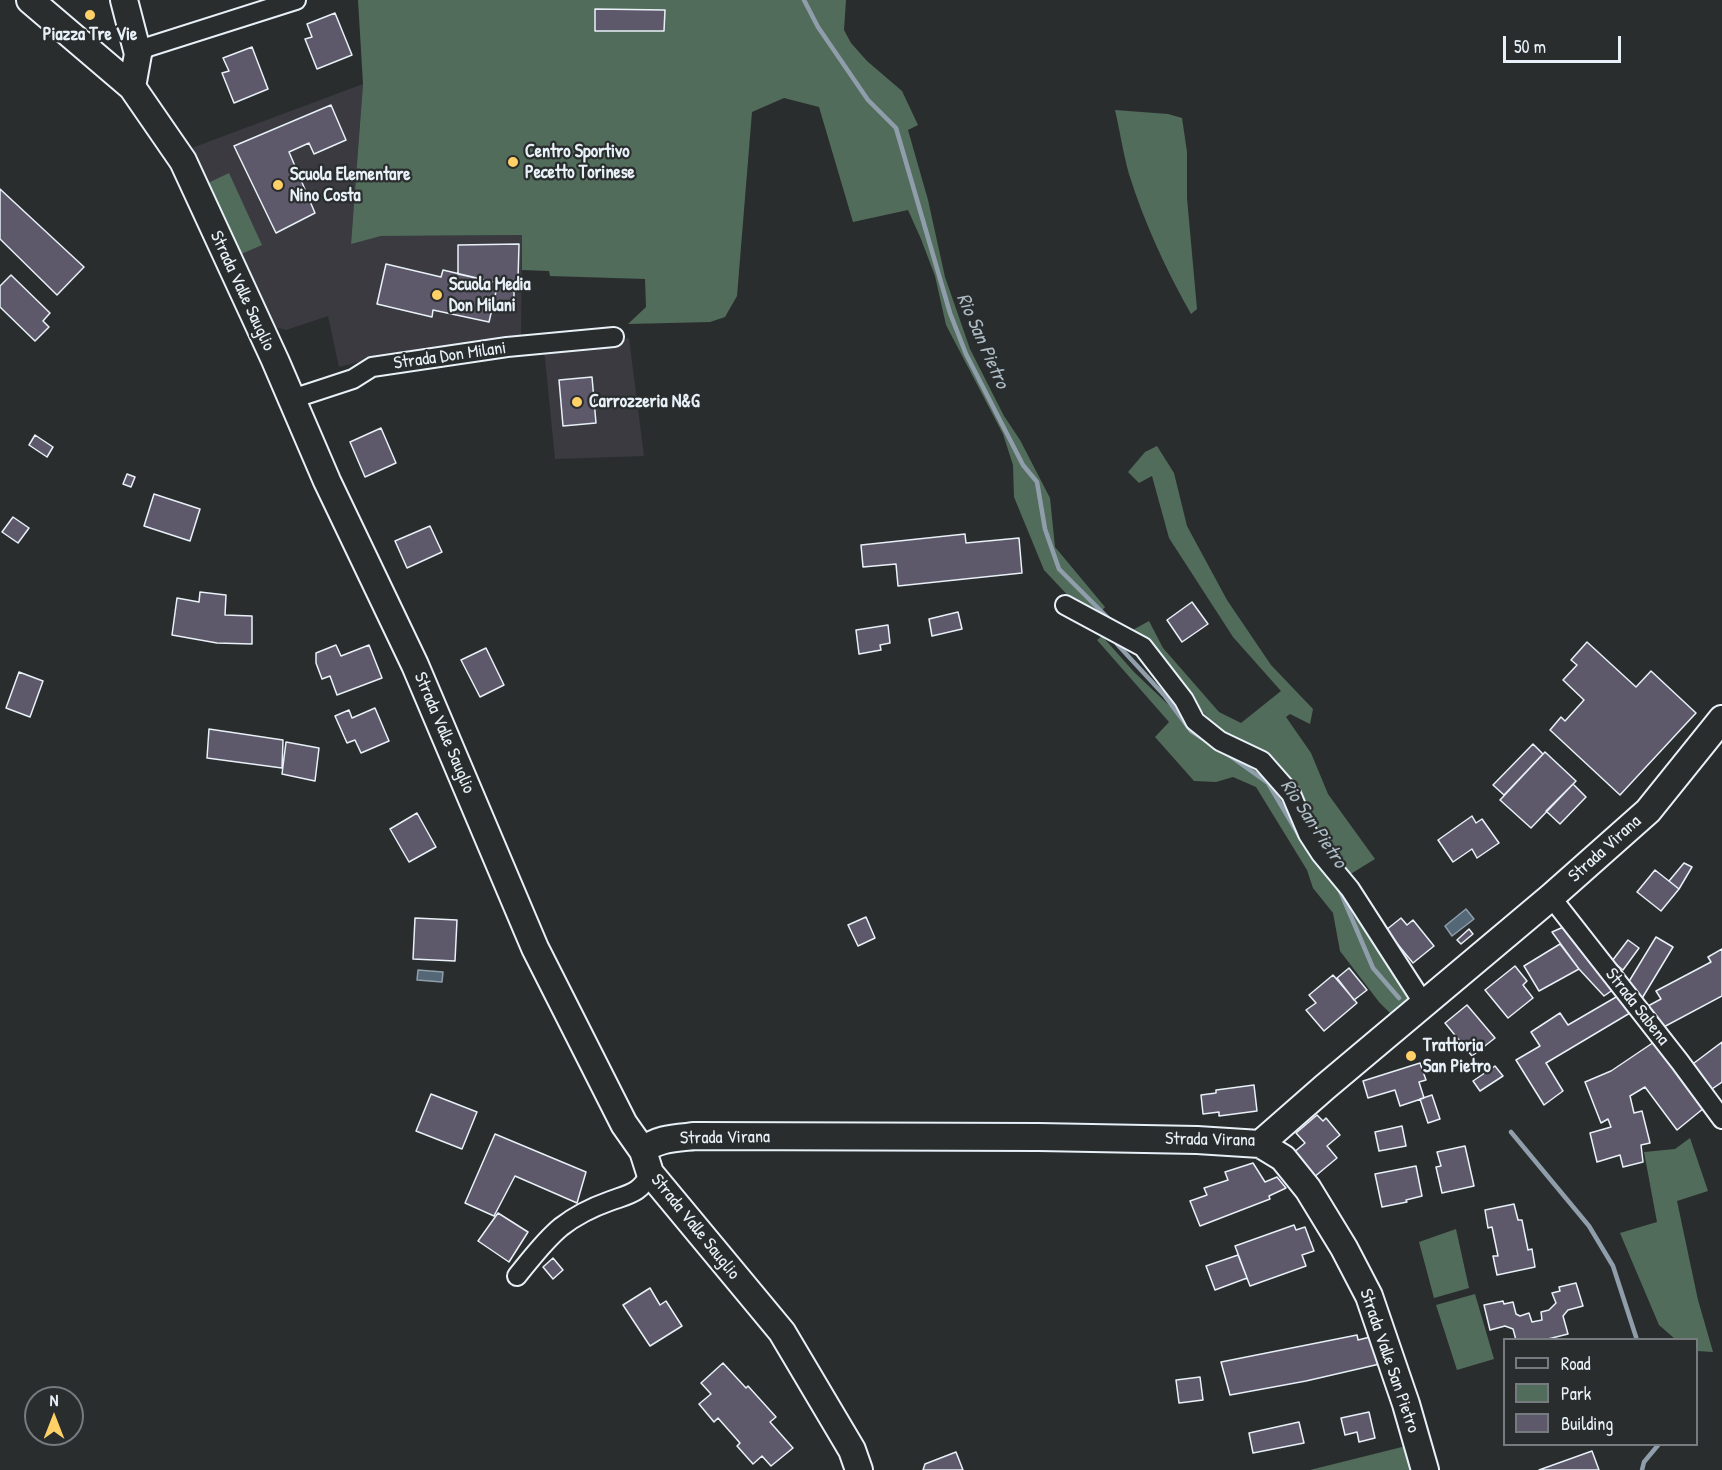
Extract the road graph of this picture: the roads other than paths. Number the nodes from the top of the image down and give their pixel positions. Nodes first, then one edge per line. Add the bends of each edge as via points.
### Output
1 (30, 0) edge
2 (124, 0) edge
3 (296, 0) edge
4 (138, 54) junction
5 (132, 87) junction
6 (614, 337) dead end
7 (292, 399) junction
8 (1065, 605) dead end
9 (1722, 719) edge
10 (1551, 897) junction
11 (1424, 1004) junction
12 (1722, 1119) edge
13 (1260, 1144) junction
14 (646, 1162) junction
15 (517, 1276) dead end
16 (859, 1470) edge
17 (1425, 1470) edge

1 - 5 street, Strada Valle Sauglio
2 - 4 street
3 - 4 street via 148,47
4 - 5 street
5 - 7 street, Strada Valle Sauglio via 183,161
6 - 7 street, Strada Don Milani via 507,347 372,367 353,379
7 - 14 street, Strada Valle Sauglio via 415,665 535,948
8 - 11 street via 1143,647 1184,700 1195,721 1220,741 1262,761 1291,794 1312,841 1350,889
9 - 10 street, Strada Virana via 1648,811
10 - 11 street, Strada Virana
10 - 12 street, Strada Sabena
11 - 13 street, Strada Virana
13 - 14 street, Strada Virana via 1197,1140 695,1136 648,1146
13 - 17 street, Strada Valle San Pietro via 1283,1158 1308,1189 1369,1296
14 - 15 street via 646,1182 630,1195 583,1212 562,1227
14 - 16 street, Strada Valle Sauglio via 782,1332 852,1450

